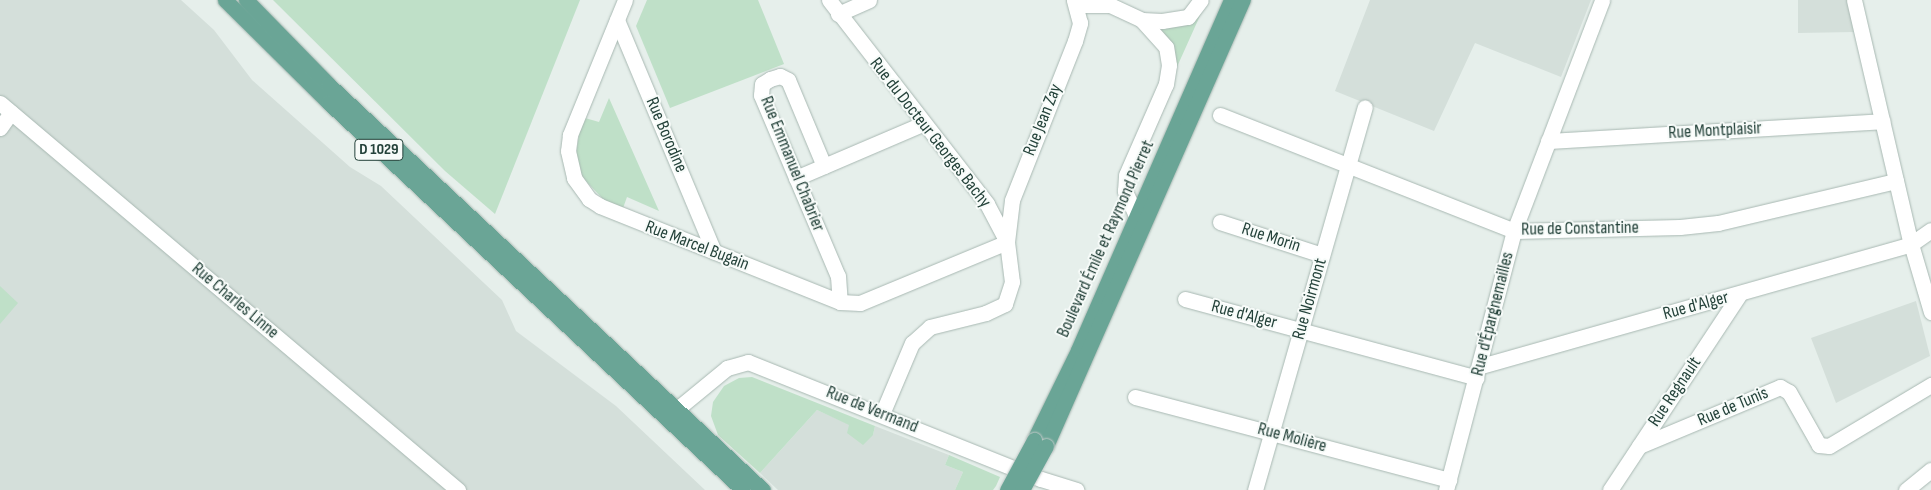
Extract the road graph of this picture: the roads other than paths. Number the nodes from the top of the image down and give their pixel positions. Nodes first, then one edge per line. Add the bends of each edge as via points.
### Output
1 (225, 0) edge
2 (246, 0) edge
3 (625, 0) edge
4 (829, 0) edge
5 (869, 0) edge
6 (1201, 0) edge
7 (1231, 0) edge
8 (1243, 0) edge
9 (1602, 0) edge
10 (1854, 0) edge
11 (1075, 2) edge
12 (838, 14) junction
13 (617, 20) junction
14 (1142, 20) junction
15 (6, 107) edge
16 (1365, 107) dead end
17 (1220, 115) dead end
18 (1882, 121) junction
19 (922, 124) junction
20 (0, 128) edge
21 (1548, 141) junction
22 (824, 166) junction
23 (1348, 166) junction
24 (796, 178) junction
25 (1896, 181) junction
26 (1137, 218) junction
27 (1220, 222) dead end
28 (1931, 230) edge
29 (1514, 231) junction
30 (1007, 242) junction
31 (1911, 244) junction
32 (714, 252) junction
33 (1322, 254) junction
34 (1739, 295) junction
35 (1185, 299) dead end
36 (840, 302) junction
37 (1931, 312) edge
38 (1300, 330) junction
39 (1479, 372) junction
40 (1931, 385) edge
41 (1135, 397) dead end
42 (672, 413) junction
43 (882, 414) junction
44 (1271, 433) junction
45 (1040, 443) junction
46 (1639, 446) junction
47 (1931, 470) edge
48 (1447, 485) edge
49 (458, 490) edge
50 (743, 490) edge
51 (764, 490) edge
52 (1006, 490) edge
53 (1022, 490) edge
54 (1076, 490) edge
55 (1255, 490) edge
56 (1610, 490) edge
57 (1906, 490) edge

1 - 42 main road, D 1029 via 321,96 536,296
2 - 42 main road, D 1029 via 328,84
3 - 13 street, Rue Marcel Bugain
4 - 12 street, Rue du Docteur Georges Bachy
5 - 12 street
6 - 14 street via 1188,17
7 - 26 main road, Boulevard Émile et Raymond Pierret
8 - 45 main road, Boulevard Émile et Raymond Pierret
9 - 21 street, Rue d'Épargnemailles
10 - 18 street
11 - 14 street via 1110,5
11 - 30 street, Rue Jean Zay via 1080,23 1075,41 1012,200
12 - 19 street, Rue du Docteur Georges Bachy
13 - 32 street, Rue Borodine
13 - 32 street, Rue Marcel Bugain via 570,135 568,151 574,178 589,199 600,206
14 - 26 street via 1166,47 1169,65 1166,84 1126,175 1124,191
15 - 20 street
15 - 49 street, Rue Charles Linne
16 - 23 street, Rue Noirmont
17 - 23 street, Rue de Constantine
18 - 21 street, Rue Montplaisir
18 - 25 street
19 - 22 street
19 - 30 street, Rue du Docteur Georges Bachy via 987,204
21 - 29 street, Rue d'Épargnemailles
22 - 24 street
22 - 24 street, Rue Emmanuel Chabrier via 788,80 780,76 770,79 762,84 761,95
23 - 29 street, Rue de Constantine
23 - 33 street, Rue Noirmont
24 - 36 street, Rue Emmanuel Chabrier via 838,276
25 - 29 street, Rue de Constantine via 1718,223 1680,227
25 - 31 street
26 - 45 main road, Boulevard Émile et Raymond Pierret
27 - 33 street, Rue Morin
28 - 31 street, Rue d'Alger
29 - 39 street, Rue d'Épargnemailles
30 - 36 street, Rue Marcel Bugain via 860,304
30 - 43 street, Rue du Docteur Georges Bachy via 1012,282 1005,304 986,313 930,327 912,343
31 - 34 street, Rue d'Alger
31 - 37 street
32 - 36 street, Rue Marcel Bugain
33 - 38 street, Rue Noirmont
34 - 39 street, Rue d'Alger
34 - 46 street, Rue Regnault
35 - 38 street, Rue d'Alger
38 - 39 street, Rue d'Alger
38 - 44 street, Rue Noirmont
39 - 48 street, Rue d'Épargnemailles
40 - 46 street, Rue de Tunis via 1829,446 1819,445 1789,392 1780,388
41 - 44 street, Rue Molière
42 - 43 street, Rue de Vermand via 726,368 748,362
42 - 50 main road
42 - 51 main road
43 - 54 street, Rue de Vermand via 1041,479
44 - 48 street, Rue Molière
44 - 55 street, Rue Noirmont
45 - 52 main road, Boulevard Émile et Raymond Pierret, bridge
45 - 53 main road, Boulevard Émile et Raymond Pierret, bridge
46 - 56 street, Rue Regnault
47 - 57 street

